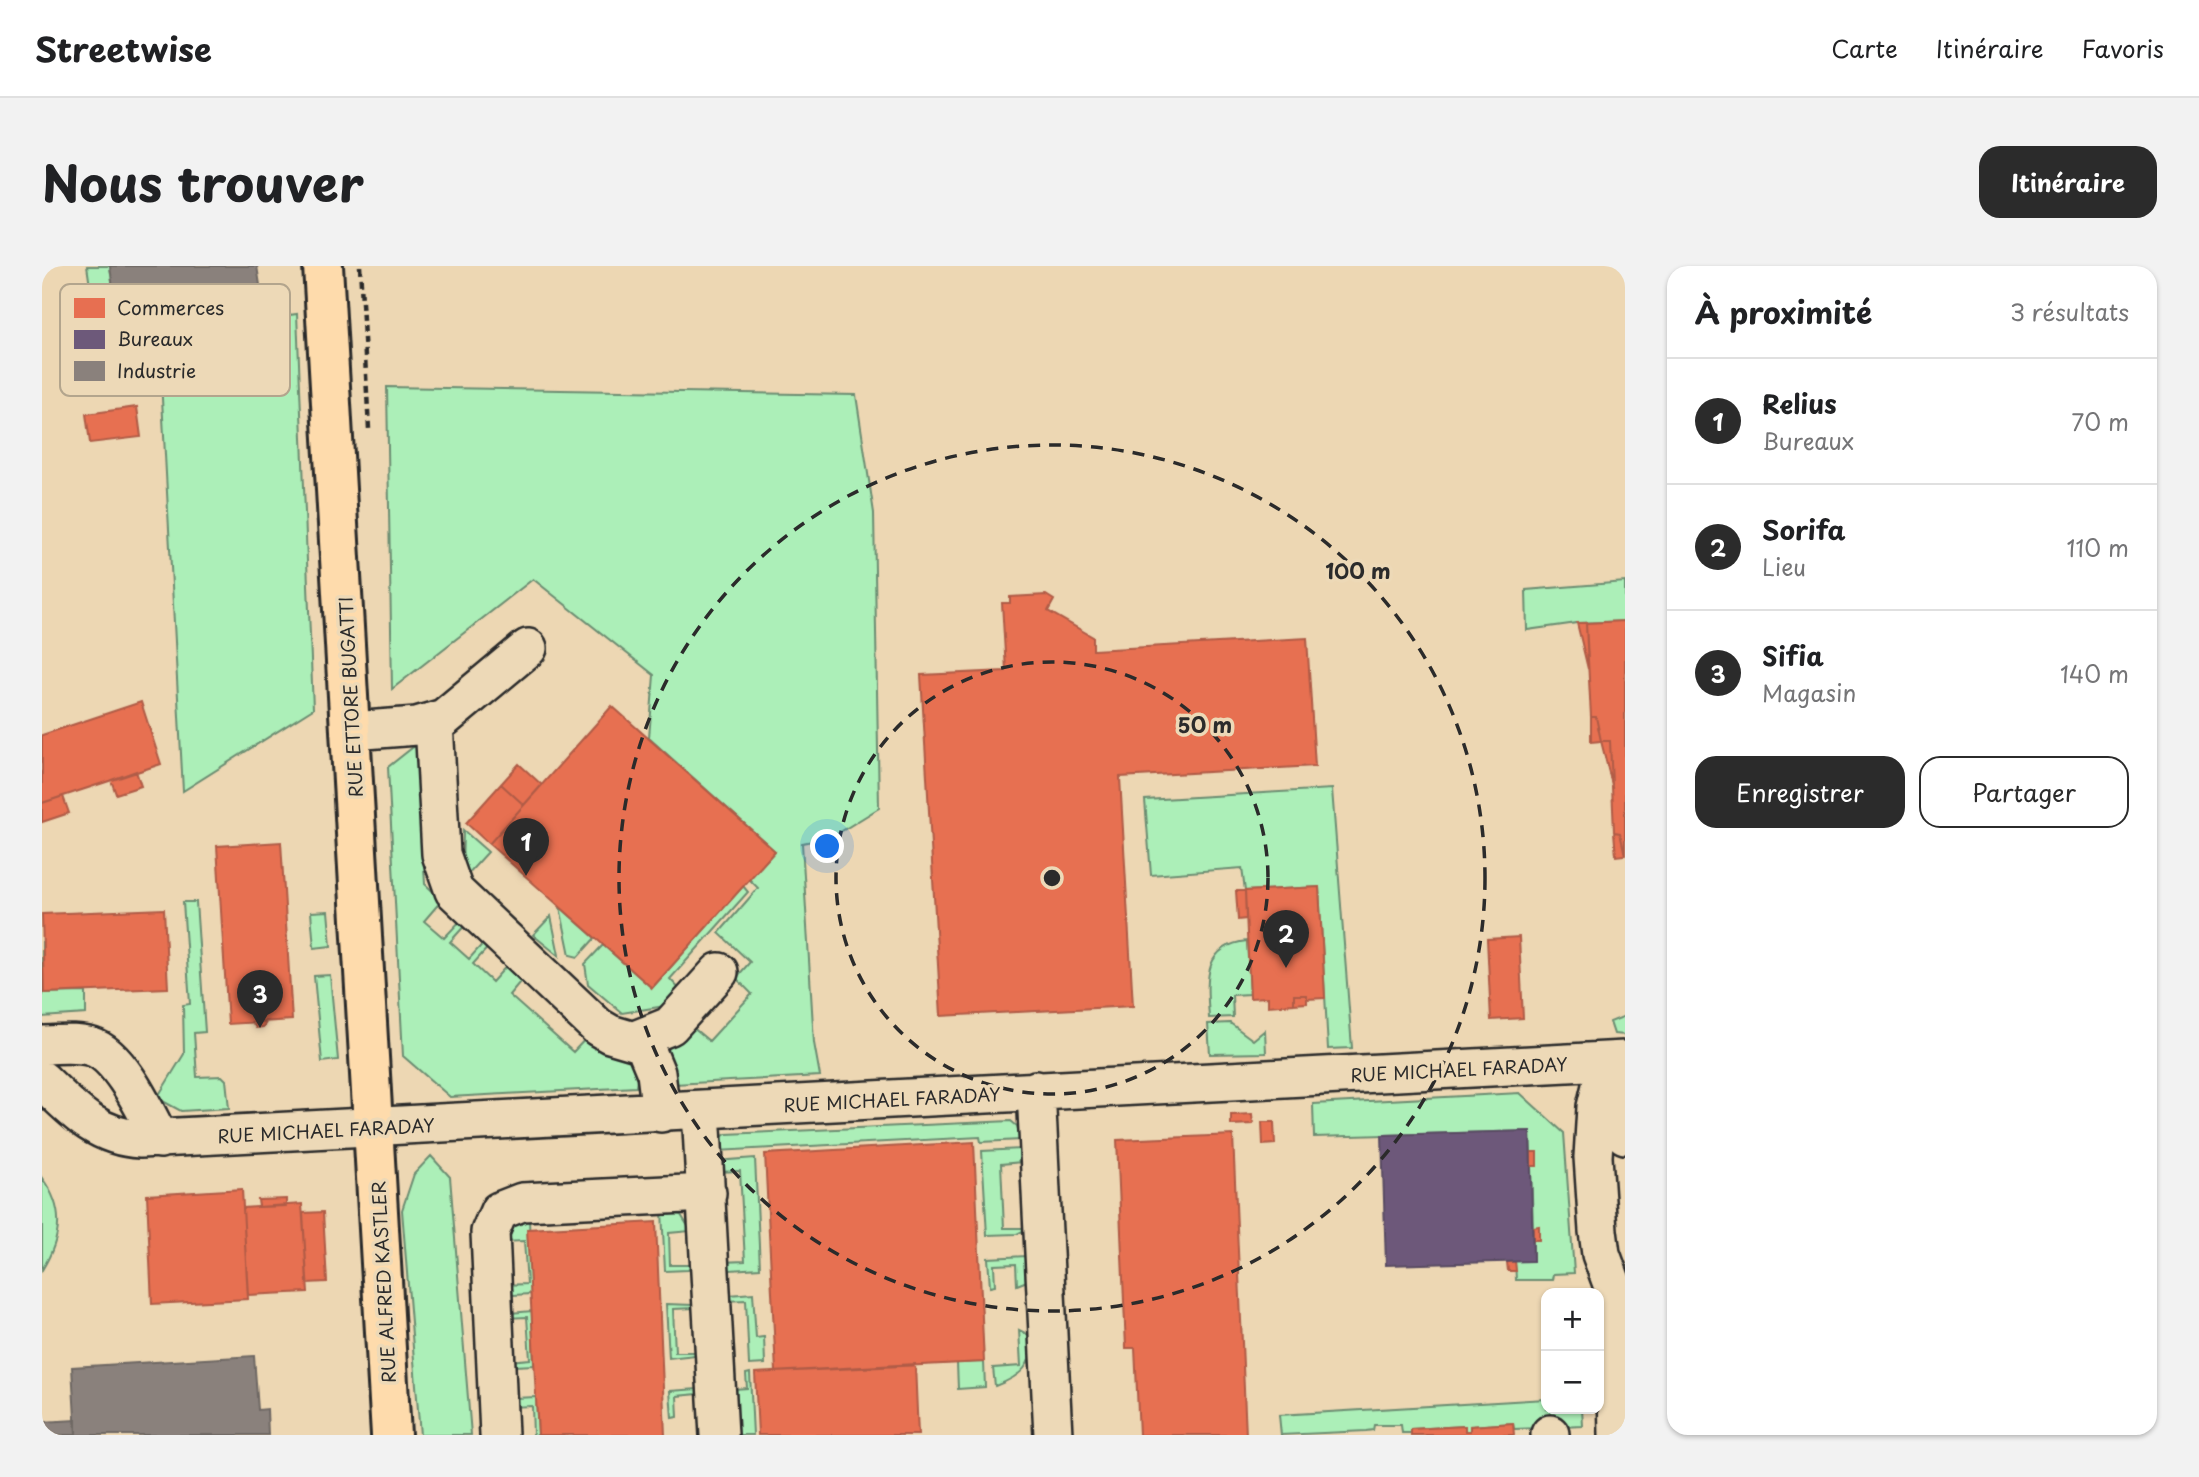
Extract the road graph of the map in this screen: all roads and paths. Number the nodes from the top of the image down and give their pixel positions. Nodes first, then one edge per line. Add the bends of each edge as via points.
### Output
1 (323, 266) edge
2 (528, 648) dead end
3 (434, 722) junction
4 (352, 731) junction
5 (719, 972) dead end
6 (635, 1040) junction
7 (42, 1045) edge
8 (1616, 1061) edge
9 (42, 1080) edge
10 (1036, 1090) junction
11 (701, 1110) junction
12 (661, 1112) junction
13 (375, 1128) junction
14 (1625, 1135) edge
15 (160, 1139) junction
16 (707, 1193) junction
17 (1622, 1283) edge
18 (391, 1435) edge
19 (499, 1435) edge
20 (719, 1435) edge
21 (1053, 1435) edge
22 (1618, 1435) edge

1 - 4 main road, RUE ETTORE BUGATTI
2 - 3 street via 453,713
3 - 4 street
3 - 6 street via 441,854 454,891 598,1027
4 - 13 main road, RUE ETTORE BUGATTI
5 - 6 street via 670,1026
6 - 12 street via 644,1044 651,1059
7 - 15 street via 78,1044 103,1052 119,1069
8 - 10 street, RUE MICHAEL FARADAY
8 - 14 street
8 - 17 street via 1595,1116 1593,1169 1601,1254
9 - 15 street, RUE MICHAEL FARADAY via 96,1128 124,1138
10 - 11 street, RUE MICHAEL FARADAY
10 - 21 street
11 - 12 street, RUE MICHAEL FARADAY
11 - 16 street
12 - 13 street, RUE MICHAEL FARADAY
13 - 15 street, RUE MICHAEL FARADAY
13 - 18 main road, RUE ALFRED KASTLER
16 - 19 street via 522,1202 499,1211 490,1232
16 - 20 street
17 - 22 street

